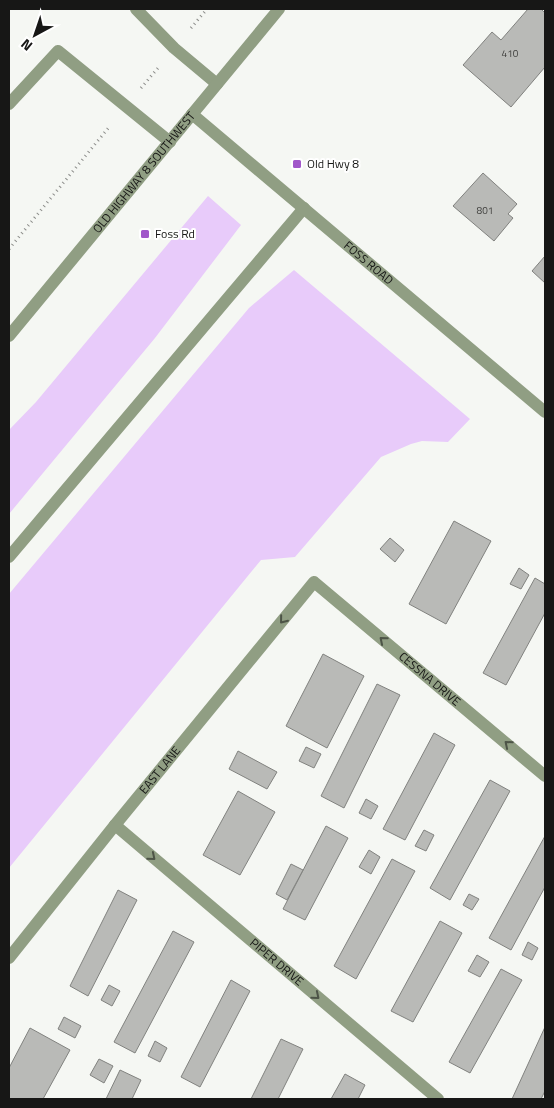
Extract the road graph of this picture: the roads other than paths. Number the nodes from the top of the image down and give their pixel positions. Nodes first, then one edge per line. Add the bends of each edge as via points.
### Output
1 (136, 9) edge
2 (280, 9) edge
3 (217, 84) junction
4 (9, 104) edge
5 (192, 114) junction
6 (170, 142) junction
7 (304, 208) junction
8 (9, 336) edge
9 (545, 412) edge
10 (9, 557) edge
11 (314, 582) joint
12 (545, 776) edge
13 (115, 825) junction
14 (9, 958) edge
15 (438, 1099) edge

1 - 3 street via 174,48
2 - 3 street, OLD HIGHWAY 8 SOUTHWEST
3 - 5 street, OLD HIGHWAY 8 SOUTHWEST
4 - 6 street via 58,51
5 - 6 street, OLD HIGHWAY 8 SOUTHWEST
5 - 7 street, FOSS ROAD
6 - 8 street, OLD HIGHWAY 8 SOUTHWEST
7 - 9 street, FOSS ROAD
7 - 10 street
12 -> 11 street, CESSNA DRIVE
11 -> 13 street, EAST LANE
13 - 14 street, EAST LANE
13 -> 15 street, PIPER DRIVE

